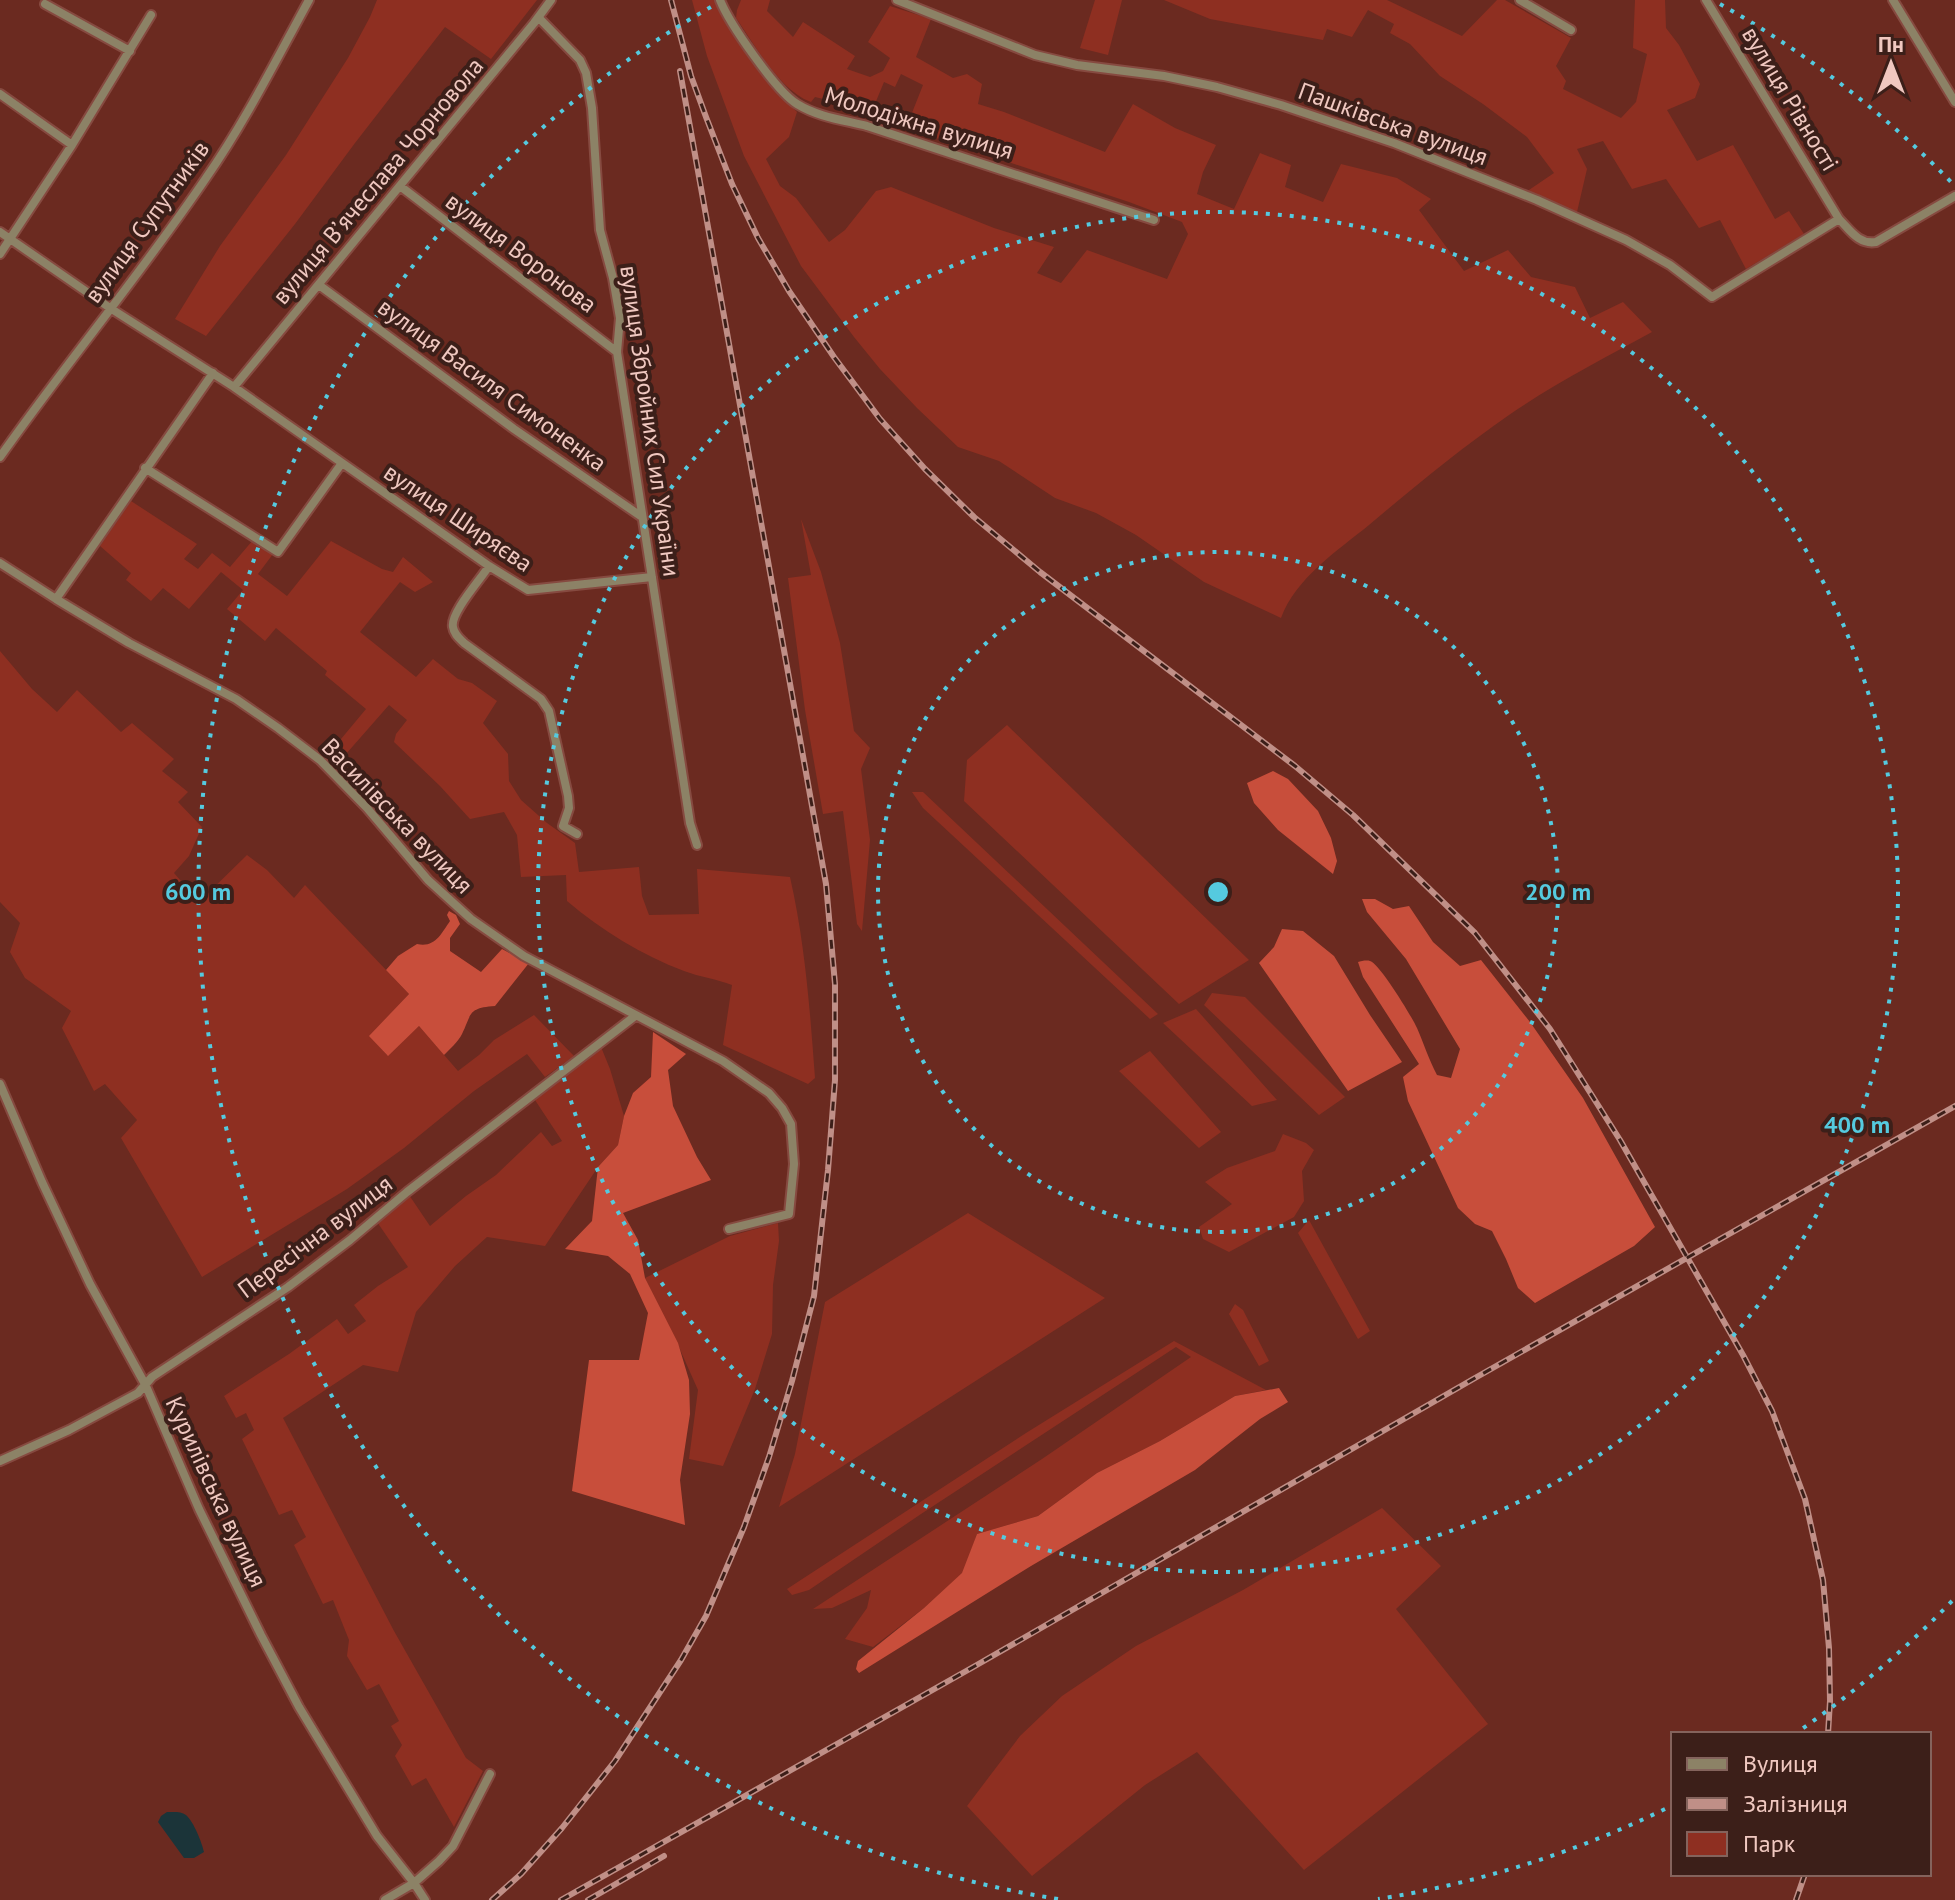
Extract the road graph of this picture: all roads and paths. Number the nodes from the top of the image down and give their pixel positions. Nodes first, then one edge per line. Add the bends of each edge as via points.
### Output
1 (309, 0) edge
2 (551, 0) edge
3 (720, 0) edge
4 (897, 0) edge
5 (1520, 0) edge
6 (1706, 0) edge
7 (1893, 0) edge
8 (45, 4) dead end
9 (151, 15) dead end
10 (539, 18) junction
11 (1571, 30) dead end
12 (130, 51) junction
13 (0, 94) edge
14 (1955, 102) edge
15 (72, 145) junction
16 (400, 186) junction
17 (1955, 196) edge
18 (1839, 219) junction
19 (1154, 220) dead end
20 (0, 232) edge
21 (10, 240) junction
22 (0, 254) edge
23 (319, 285) junction
24 (110, 308) junction
25 (617, 352) junction
26 (213, 373) junction
27 (234, 387) junction
28 (0, 457) edge
29 (342, 463) junction
30 (145, 468) junction
31 (642, 517) junction
32 (0, 563) edge
33 (489, 566) junction
34 (652, 577) junction
35 (56, 599) junction
36 (577, 834) dead end
37 (697, 845) dead end
38 (635, 1016) junction
39 (0, 1084) edge
40 (729, 1229) dead end
41 (146, 1386) junction
42 (0, 1461) edge
43 (490, 1774) dead end
44 (414, 1883) junction
45 (385, 1900) edge
46 (425, 1900) edge

1 - 24 street, вулиця Супутників via 207,176
2 - 10 street, вулиця Вʼячеслава Чорновола
3 - 19 street, Молодіжна вулиця via 780,89 806,109
4 - 18 street, Пашківська вулиця via 1035,55 1217,87 1394,143 1626,240 1712,297
5 - 11 street
6 - 18 street, вулиця Рівності
7 - 14 street
8 - 12 street
9 - 12 street
10 - 16 street, вулиця Вʼячеслава Чорновола
10 - 25 street, вулиця Збройних Сил України via 586,73 600,230 620,318
12 - 15 street
13 - 15 street
15 - 21 street
16 - 23 street, вулиця Вʼячеслава Чорновола
16 - 25 street, вулиця Воронова
17 - 18 street via 1876,242 1861,241
20 - 21 street, вулиця Ширяєва
21 - 22 street
21 - 24 street, вулиця Ширяєва
23 - 27 street, вулиця Вʼячеслава Чорновола
23 - 31 street, вулиця Василя Симоненка
24 - 26 street, вулиця Ширяєва
24 - 28 street, вулиця Супутників
25 - 31 street, вулиця Збройних Сил України
26 - 27 street, вулиця Ширяєва
26 - 30 street
27 - 29 street, вулиця Ширяєва
29 - 30 street via 278,552
29 - 33 street, вулиця Ширяєва
30 - 35 street
31 - 34 street, вулиця Збройних Сил України
32 - 35 street, Василівська вулиця
33 - 34 street, вулиця Ширяєва via 528,590
33 - 36 street via 457,611 454,632 541,699 549,711 568,796 563,826
34 - 37 street, вулиця Збройних Сил України
35 - 38 street, Василівська вулиця via 278,728 320,760 428,880 471,919 524,956
38 - 40 street, Василівська вулиця via 723,1061 769,1093 791,1124 789,1214
38 - 41 street, Пересічна вулиця via 288,1287
39 - 41 street, Курилівська вулиця via 84,1272
41 - 42 street, Пересічна вулиця
41 - 44 street, Курилівська вулиця via 199,1509 299,1707 377,1836
43 - 44 street via 453,1846
44 - 45 street
44 - 46 street, Курилівська вулиця

